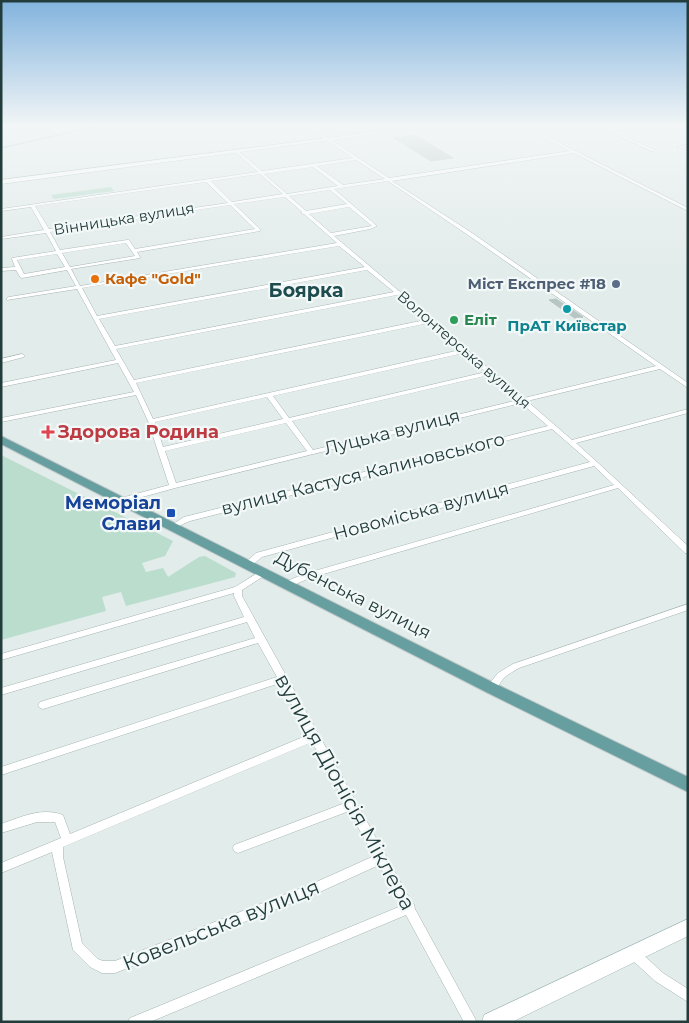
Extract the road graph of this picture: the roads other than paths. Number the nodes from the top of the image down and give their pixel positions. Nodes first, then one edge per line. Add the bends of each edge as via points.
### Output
1 (74, 173) edge
2 (259, 173) joint
3 (323, 173) edge
4 (379, 173) edge
5 (432, 173) edge
6 (615, 173) edge
7 (389, 179) junction
8 (208, 181) junction
9 (1, 182) edge
10 (341, 186) junction
11 (330, 188) junction
12 (285, 195) junction
13 (230, 203) junction
14 (351, 205) junction
15 (33, 206) junction
16 (1, 210) edge
17 (688, 210) edge
18 (304, 213) junction
19 (47, 231) junction
20 (330, 235) junction
21 (1, 238) edge
22 (340, 244) junction
23 (134, 251) junction
24 (58, 252) junction
25 (18, 268) junction
26 (67, 268) junction
27 (369, 268) junction
28 (1, 270) edge
29 (78, 288) junction
30 (399, 293) junction
31 (9, 299) dead end
32 (95, 318) junction
33 (429, 321) junction
34 (114, 348) junction
35 (465, 351) junction
36 (22, 356) dead end
37 (1, 361) edge
38 (120, 362) junction
39 (660, 367) junction
40 (490, 373) junction
41 (132, 382) junction
42 (1, 385) edge
43 (688, 386) edge
44 (138, 392) junction
45 (269, 395) junction
46 (522, 401) junction
47 (688, 411) edge
48 (1, 420) edge
49 (151, 420) junction
50 (287, 420) junction
51 (553, 427) junction
52 (1, 438) edge
53 (571, 442) junction
54 (160, 450) junction
55 (311, 452) junction
56 (595, 463) junction
57 (173, 486) junction
58 (618, 486) junction
59 (124, 500) junction
60 (174, 526) junction
61 (688, 551) edge
62 (249, 563) junction
63 (264, 572) junction
64 (288, 584) junction
65 (238, 589) junction
66 (688, 607) edge
67 (249, 618) junction
68 (261, 639) junction
69 (1, 657) edge
70 (282, 679) junction
71 (491, 688) junction
72 (1, 692) edge
73 (44, 705) dead end
74 (314, 737) junction
75 (1, 771) edge
76 (688, 785) edge
77 (353, 805) junction
78 (1, 829) edge
79 (62, 841) junction
80 (238, 848) dead end
81 (382, 858) junction
82 (1, 868) edge
83 (410, 908) junction
84 (688, 927) edge
85 (634, 954) junction
86 (688, 996) edge
87 (134, 1022) edge
88 (471, 1022) edge
89 (491, 1022) edge

1 - 9 main road
2 - 8 street
2 - 12 street, Волонтерська вулиця
3 - 10 street
4 - 7 street
5 - 7 street, Вінницька вулиця
6 - 17 street
7 - 10 street, Вінницька вулиця
7 - 39 street
8 - 13 street
8 - 15 street
10 - 11 street, Вінницька вулиця
11 - 12 street, Вінницька вулиця
11 - 14 street
12 - 13 street, Вінницька вулиця
12 - 18 street, Волонтерська вулиця
13 - 19 street, Вінницька вулиця
13 - 23 street via 258,230
14 - 18 street
14 - 20 street via 374,228
15 - 16 street
15 - 19 street
18 - 20 street, Волонтерська вулиця
19 - 21 street, Вінницька вулиця
19 - 24 street
20 - 22 street, Волонтерська вулиця
22 - 27 street, Волонтерська вулиця
22 - 29 street
23 - 24 street via 126,241
23 - 26 street via 138,257
24 - 25 street via 14,259
24 - 26 street
25 - 26 street via 22,276
25 - 28 street
26 - 29 street
27 - 30 street, Волонтерська вулиця
27 - 32 street
29 - 31 street
29 - 32 street
30 - 33 street, Волонтерська вулиця
30 - 34 street
32 - 34 street
33 - 35 street, Волонтерська вулиця
33 - 41 street
34 - 38 street
35 - 40 street, Волонтерська вулиця
35 - 45 street
36 - 37 street
38 - 41 street
38 - 42 street
39 - 43 street
39 - 46 street, Луцька вулиця
40 - 46 street, Волонтерська вулиця
40 - 50 street
41 - 44 street
44 - 48 street
44 - 49 street
45 - 49 street
45 - 50 street
46 - 51 street, Волонтерська вулиця
46 - 55 street, Луцька вулиця
47 - 53 street
49 - 54 street
50 - 54 street
50 - 55 street
51 - 53 street, Волонтерська вулиця
51 - 60 street, вулиця Кастуся Калиновського via 187,518
52 - 59 main road, Дубенська вулиця
53 - 56 street, Волонтерська вулиця
54 - 57 street
55 - 57 street, Луцька вулиця
56 - 58 street, Волонтерська вулиця
56 - 62 street, Новоміська вулиця via 259,555
57 - 59 street, Луцька вулиця
58 - 61 street, Волонтерська вулиця
58 - 64 street
59 - 60 main road, Дубенська вулиця
60 - 62 main road, Дубенська вулиця
62 - 63 main road, Дубенська вулиця
63 - 64 main road, Дубенська вулиця
63 - 65 street
64 - 71 main road, Дубенська вулиця
65 - 67 street, вулиця Діонісія Міклера
65 - 69 street
66 - 71 street via 516,666 501,675
67 - 68 street, вулиця Діонісія Міклера
67 - 72 street
68 - 70 street, вулиця Діонісія Міклера
68 - 73 street
70 - 74 street, вулиця Діонісія Міклера
70 - 75 street
71 - 76 main road, Дубенська вулиця
74 - 77 street, вулиця Діонісія Міклера
74 - 79 street
77 - 80 street
77 - 81 street, вулиця Діонісія Міклера
78 - 79 street, Ковельська вулиця via 51,816 59,818
79 - 81 street, Ковельська вулиця via 58,857 77,946 102,967 115,967 318,887
79 - 82 street
81 - 83 street, вулиця Діонісія Міклера
83 - 87 street
83 - 88 street, вулиця Діонісія Міклера
84 - 85 main road
85 - 86 street via 659,977
85 - 89 main road

